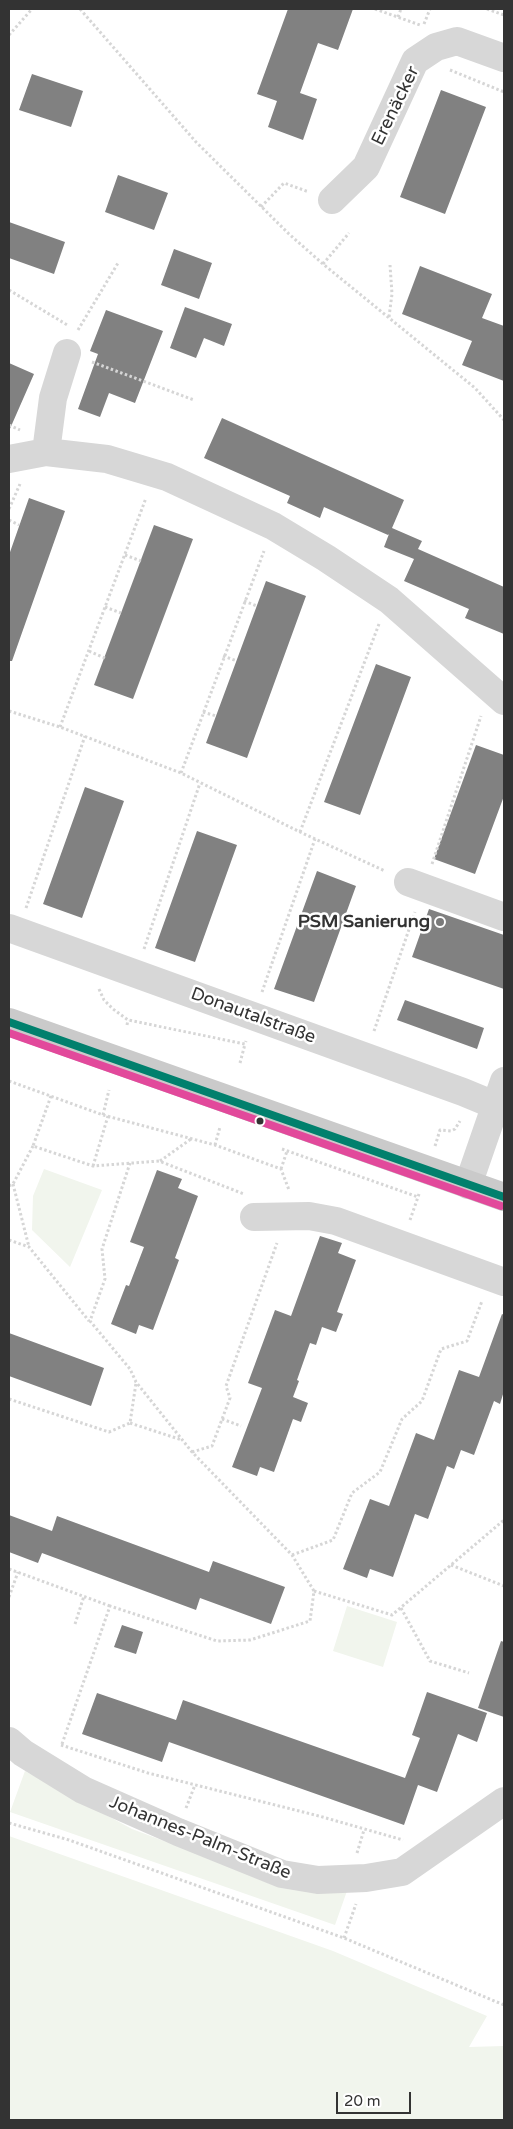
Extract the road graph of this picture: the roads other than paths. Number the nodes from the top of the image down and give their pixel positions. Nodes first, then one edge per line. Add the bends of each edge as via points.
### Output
1 (504, 58) edge
2 (332, 200) road end
3 (67, 353) road end
4 (46, 452) junction
5 (9, 460) edge
6 (504, 701) edge
7 (408, 882) road end
8 (504, 917) edge
9 (13, 930) edge
10 (9, 1022) edge
11 (501, 1099) edge
12 (468, 1185) junction
13 (504, 1197) edge
14 (249, 1206) road end
15 (498, 1280) edge
16 (9, 1741) edge
17 (504, 1801) edge

1 - 2 street, Erenäcker via 458,41 436,47 415,61 366,167
3 - 4 street via 52,398
4 - 5 street
4 - 6 street via 107,459 155,473 274,526 389,600
7 - 8 street
9 - 11 street, Donautalstraße
10 - 12 main road
11 - 12 street
12 - 13 main road
14 - 15 street via 283,1217 316,1216 336,1221
16 - 17 street, Johannes-Palm-Straße via 83,1790 282,1874 318,1880 366,1878 402,1872

